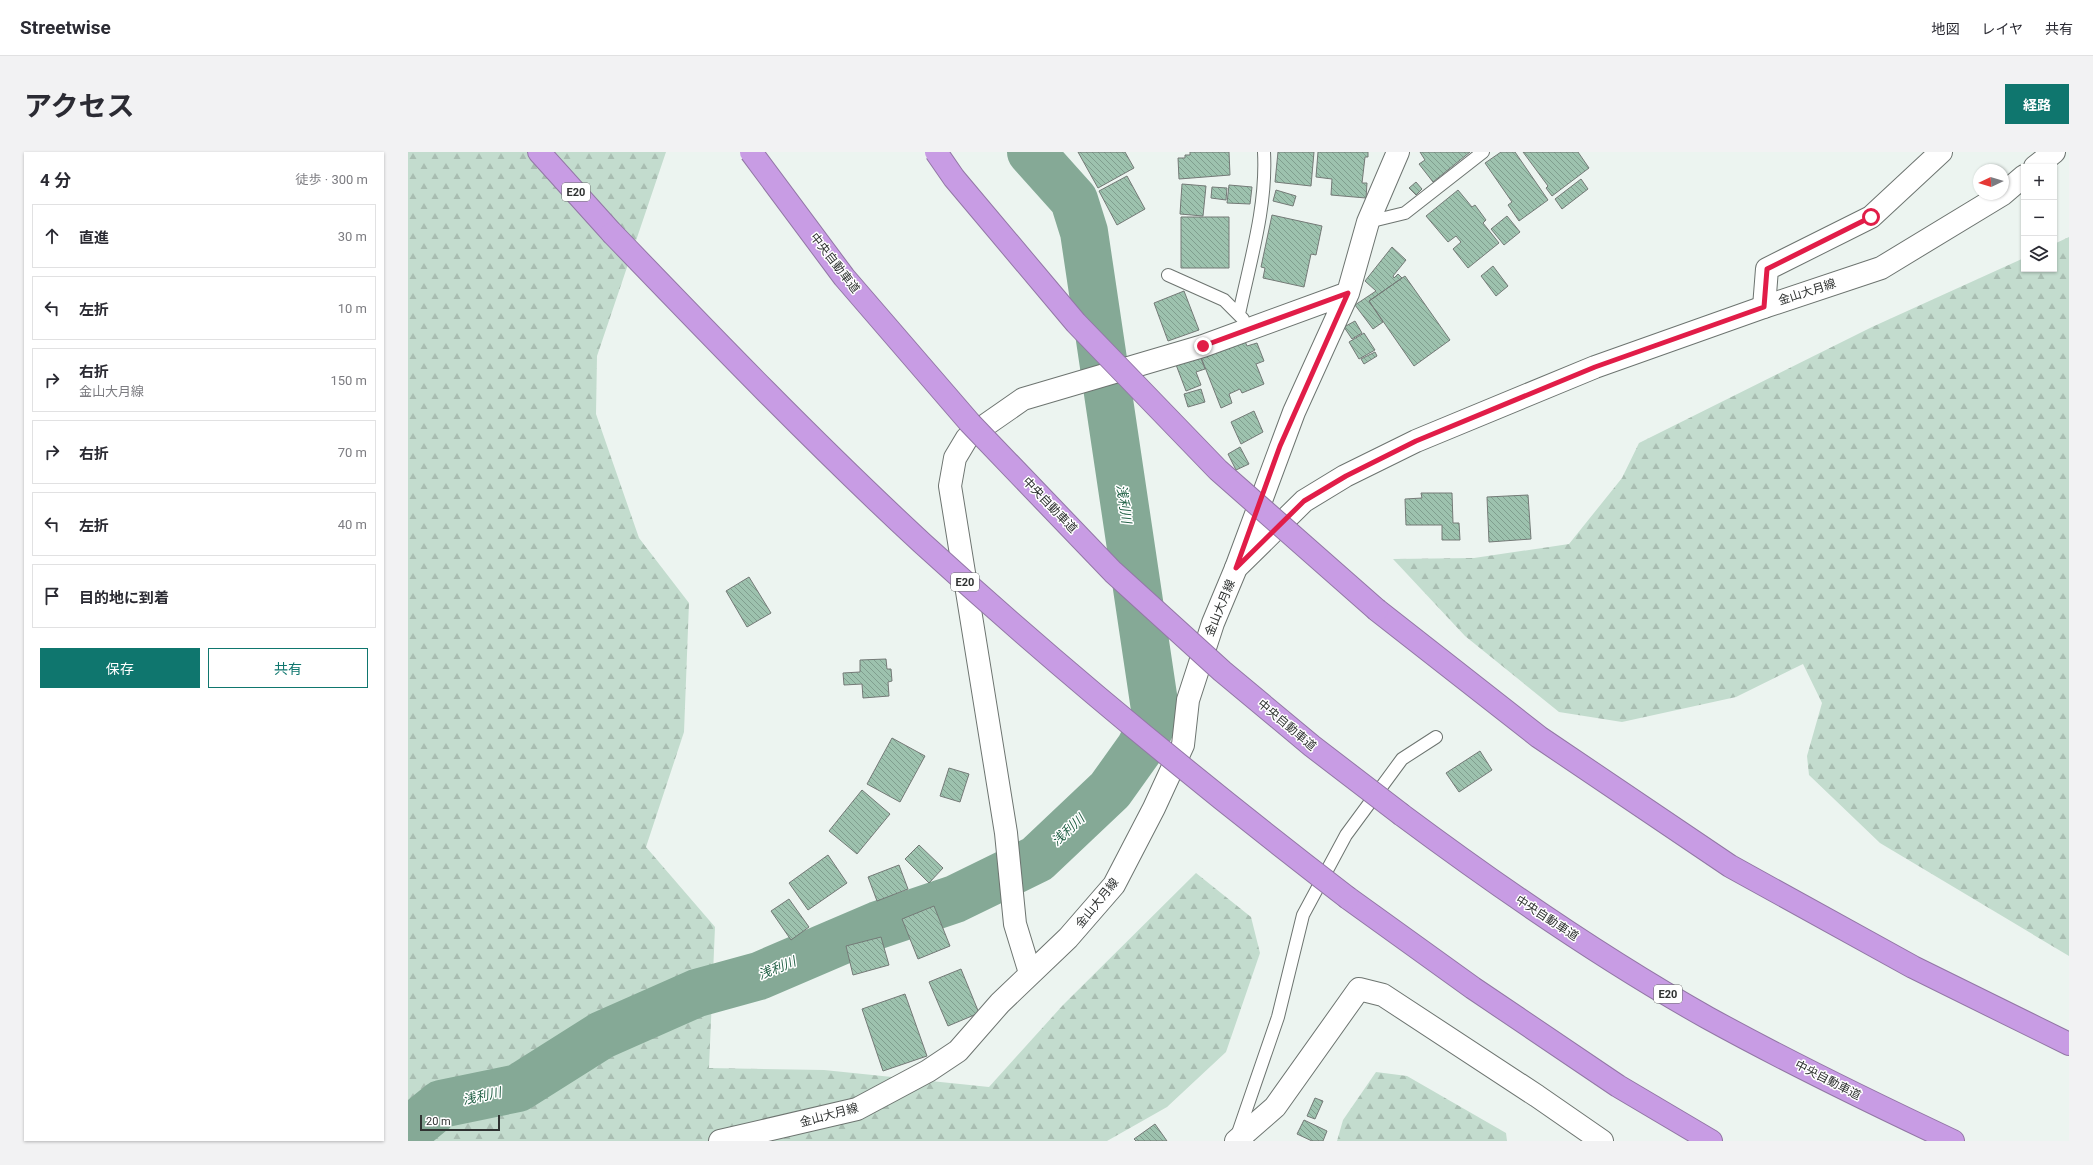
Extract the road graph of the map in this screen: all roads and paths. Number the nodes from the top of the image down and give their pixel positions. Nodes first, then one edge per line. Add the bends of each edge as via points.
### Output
1 (539, 152) edge
2 (751, 152) edge
3 (936, 152) edge
4 (1264, 152) edge
5 (1398, 152) edge
6 (1483, 152) edge
7 (1940, 152) edge
8 (2054, 152) edge
9 (2039, 164) edge
10 (2021, 179) edge
11 (2009, 189) edge
12 (1993, 200) edge
13 (1368, 222) junction
14 (1168, 275) dead end
15 (1348, 293) junction
16 (1764, 307) junction
17 (1245, 321) junction
18 (1236, 568) junction
19 (1436, 738) dead end
20 (1030, 973) junction
21 (2069, 1044) edge
22 (720, 1141) edge
23 (1236, 1141) edge
24 (1602, 1141) edge
25 (1711, 1141) edge
26 (1953, 1141) edge

1 - 25 highway, E20, bridge via 612,233 753,379 921,542 1161,752 1348,898 1473,988 1618,1086
2 - 26 highway, 中央自動車道 / E20, bridge via 854,289 970,423 1114,572 1228,676 1312,746 1502,888 1588,945 1708,1018 1876,1105
3 - 21 highway, bridge via 954,178 1076,323 1218,470 1377,610 1539,737 1730,866 1914,967
4 - 17 lane via 1265,180
5 - 13 street
6 - 13 lane via 1405,213
7 - 16 street via 1871,217 1767,269
8 - 9 street
10 - 11 street, 金山大月線
12 - 16 street, 金山大月線 via 1881,268
13 - 15 street
14 - 17 lane via 1224,300
15 - 17 street
15 - 18 street via 1286,432
16 - 18 street, 金山大月線 via 1595,367 1409,444 1304,501
17 - 20 street via 1203,346 1023,399 967,438 955,458 950,486 1006,833 1015,924
18 - 20 street, 金山大月線 via 1213,623 1188,700 1183,745 1154,808 1114,885 1068,938
19 - 23 lane via 1402,759 1346,835 1303,915 1278,1017
20 - 22 street, 金山大月線 via 958,1051 928,1071 858,1109
23 - 24 street via 1274,1107 1360,989 1383,995

